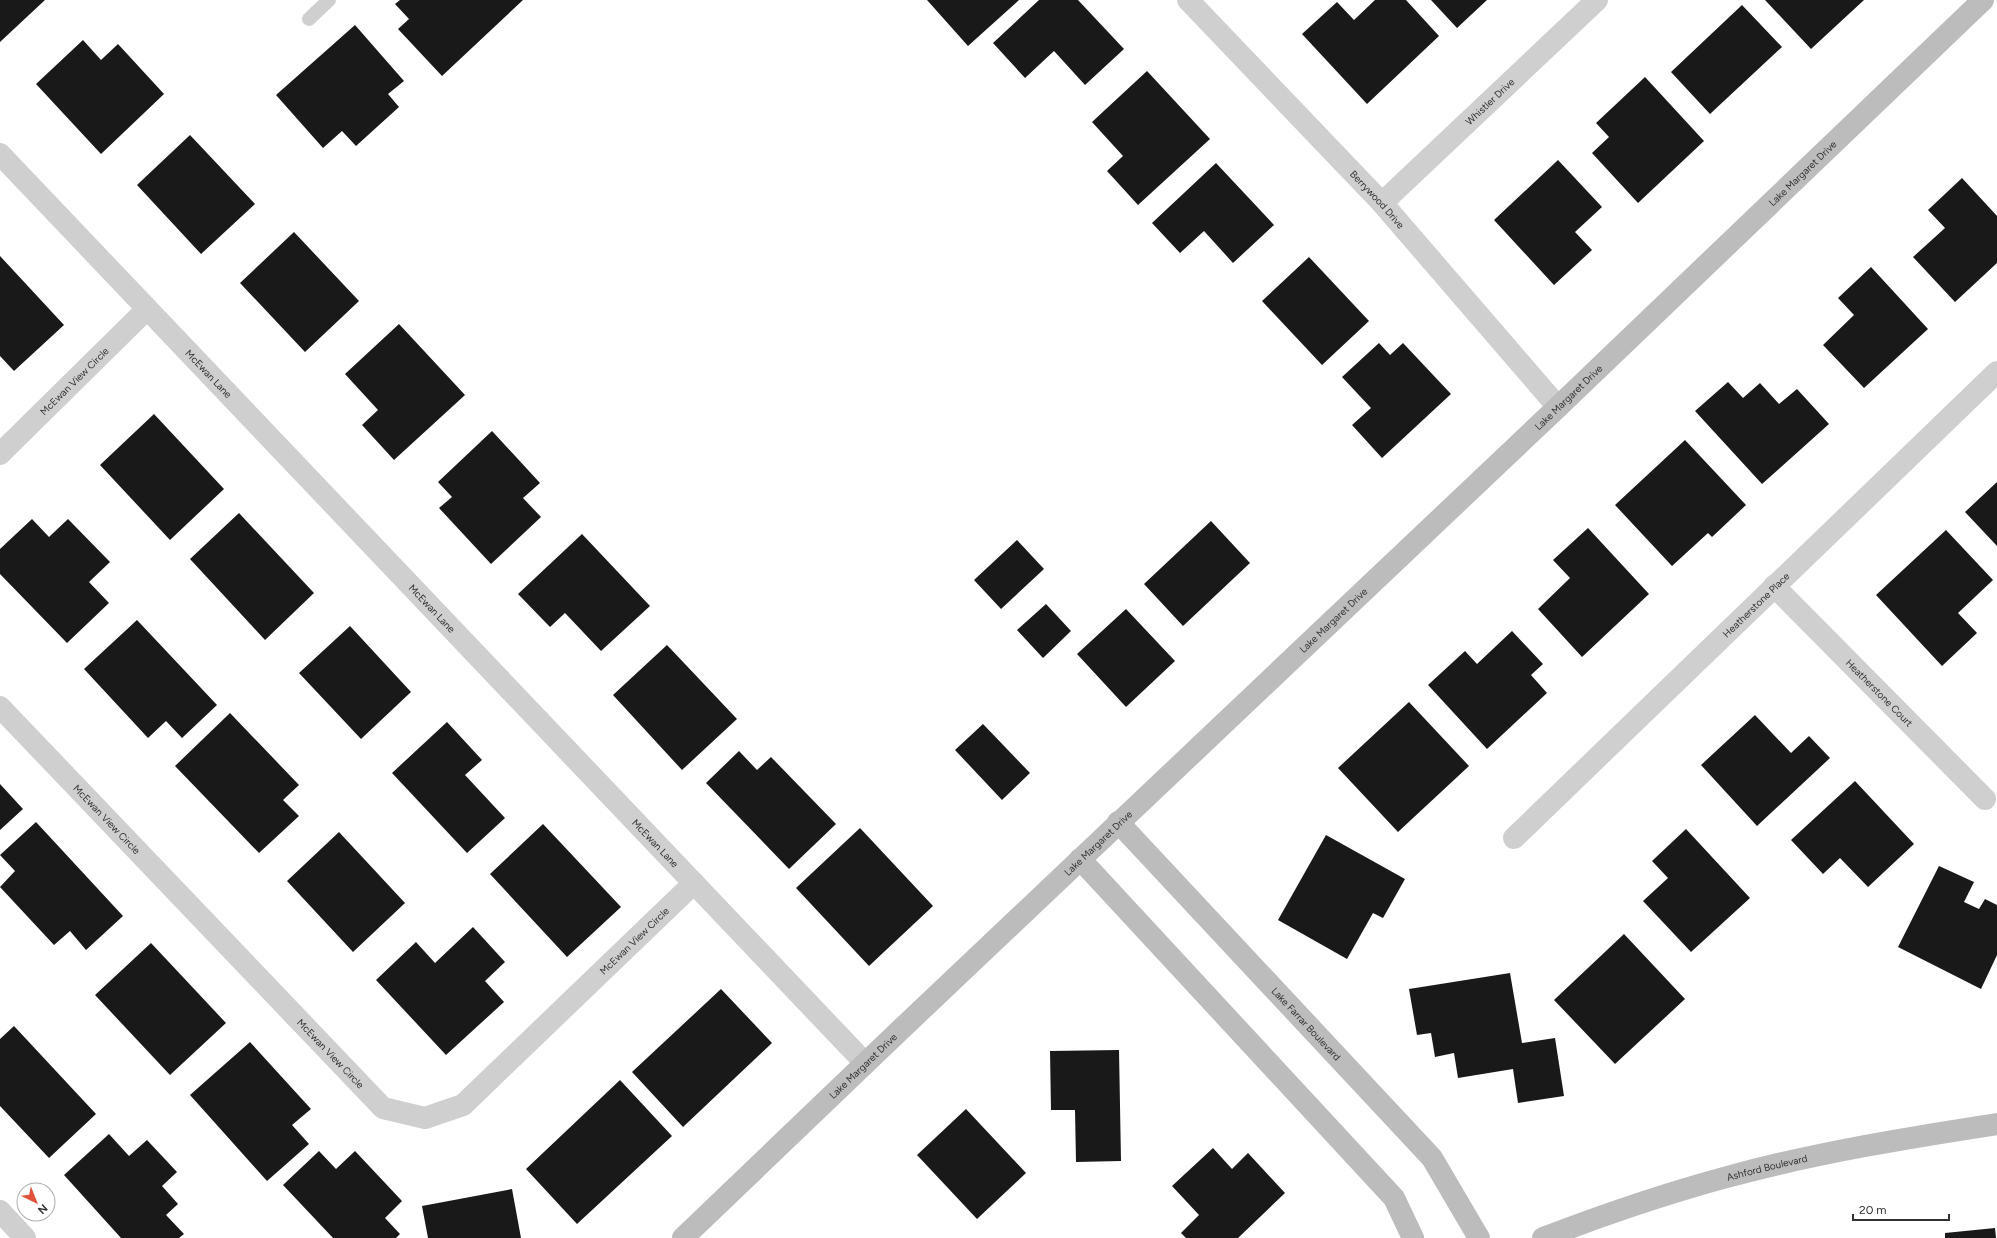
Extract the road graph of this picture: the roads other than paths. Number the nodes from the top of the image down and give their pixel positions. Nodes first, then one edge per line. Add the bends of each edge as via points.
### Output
1 (329, 0) edge
2 (1188, 0) edge
3 (1596, 0) edge
4 (1983, 0) edge
5 (309, 19) dead end
6 (0, 154) edge
7 (1382, 204) junction
8 (147, 309) junction
9 (1997, 372) edge
10 (1558, 407) junction
11 (0, 454) edge
12 (1774, 586) junction
13 (0, 707) edge
14 (1985, 799) dead end
15 (1118, 822) junction
16 (1514, 838) dead end
17 (1080, 859) junction
18 (694, 883) junction
19 (865, 1063) junction
20 (1997, 1124) edge
21 (0, 1211) edge
22 (25, 1238) edge
23 (683, 1238) edge
24 (1413, 1238) edge
25 (1479, 1238) edge
26 (1543, 1238) edge

1 - 5 lane
2 - 7 street, Berrywood Drive
3 - 7 street, Whistler Drive
4 - 10 street, Lake Margaret Drive
6 - 8 street, McEwan Lane
7 - 10 street, Berrywood Drive
8 - 11 street, McEwan View Circle
8 - 18 street, McEwan Lane
9 - 12 street, Heatherstone Place
10 - 15 street, Lake Margaret Drive
12 - 14 street, Heatherstone Court
12 - 16 street, Heatherstone Place
13 - 18 street, McEwan View Circle via 383,1108 425,1118 463,1105
15 - 17 street, Lake Margaret Drive
15 - 25 street, Lake Farrar Boulevard via 1432,1158
17 - 19 street, Lake Margaret Drive
17 - 24 street via 1394,1198
18 - 19 street, McEwan Lane
19 - 23 street, Lake Margaret Drive
20 - 26 street, Ashford Boulevard via 1891,1140 1727,1177 1614,1211
21 - 22 street

